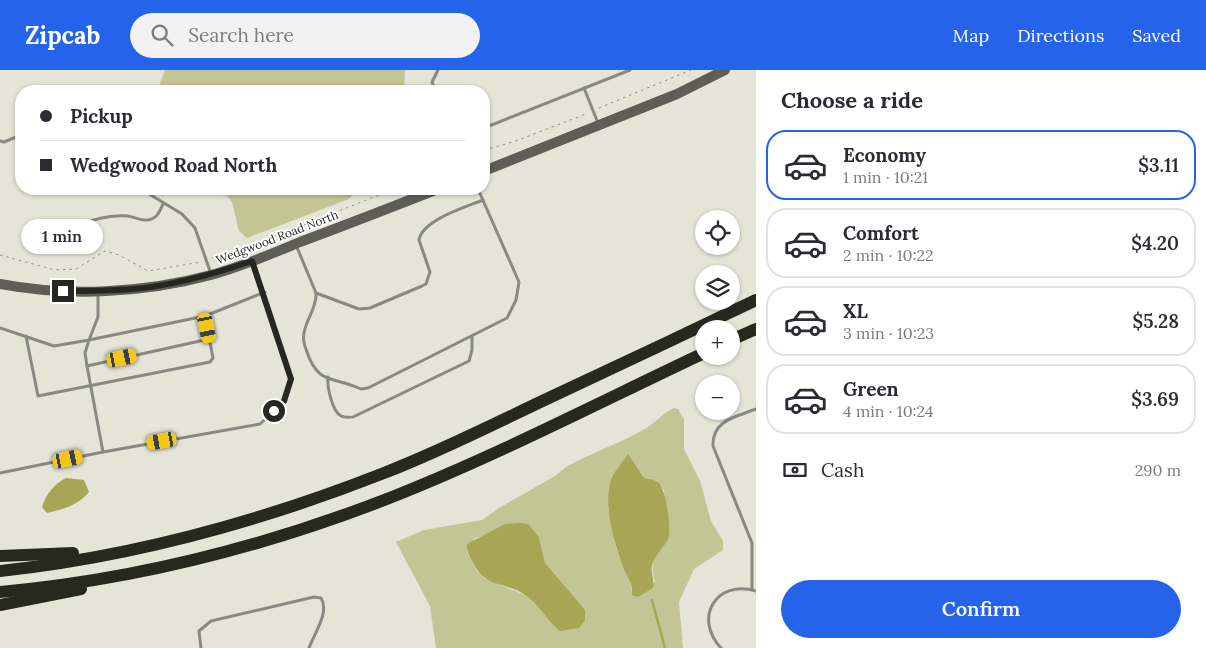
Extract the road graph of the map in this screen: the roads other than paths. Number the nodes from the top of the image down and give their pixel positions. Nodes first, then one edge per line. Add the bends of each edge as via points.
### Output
1 (438, 70) edge
2 (630, 70) edge
3 (725, 70) edge
4 (433, 85) edge
5 (584, 88) junction
6 (599, 125) junction
7 (490, 126) edge
8 (15, 137) edge
9 (0, 141) edge
10 (490, 169) edge
11 (149, 195) edge
12 (423, 195) edge
13 (481, 195) edge
14 (483, 200) junction
15 (163, 204) junction
16 (91, 222) junction
17 (296, 244) junction
18 (252, 261) junction
19 (211, 275) junction
20 (0, 284) edge
21 (98, 290) junction
22 (264, 292) junction
23 (316, 293) junction
24 (756, 300) edge
25 (205, 316) junction
26 (0, 328) edge
27 (756, 329) edge
28 (26, 336) junction
29 (472, 336) junction
30 (740, 336) edge
31 (209, 339) junction
32 (90, 340) junction
33 (695, 357) edge
34 (87, 366) junction
35 (328, 377) junction
36 (90, 386) junction
37 (756, 409) edge
38 (103, 452) junction
39 (0, 473) edge
40 (230, 550) junction
41 (118, 552) junction
42 (0, 556) edge
43 (0, 571) edge
44 (754, 590) edge
45 (0, 592) edge
46 (0, 606) edge
47 (201, 648) edge
48 (308, 648) edge
49 (721, 648) edge

1 - 4 lane
2 - 5 lane
3 - 6 street via 677,94
5 - 6 lane
5 - 7 lane
6 - 10 street
8 - 9 lane
11 - 15 lane
12 - 17 street, Wedgwood Road North
13 - 14 lane
14 - 23 lane via 422,230 418,240 430,272 426,284 370,308 359,309
14 - 29 lane via 519,282 516,300 507,318
15 - 16 lane via 157,216 147,221 126,216
15 - 19 lane via 182,214 195,228
16 - 16 lane via 83,224 80,229 83,236 92,235
17 - 18 street, Wedgwood Road North
17 - 23 lane
18 - 19 street, Wedgwood Road North
18 - 22 lane
19 - 21 street, Wedgwood Road North via 134,289
20 - 21 street, Wedgwood Road North via 35,289
21 - 32 lane via 98,317
22 - 25 lane
22 - 38 lane via 291,379 284,401 260,424
23 - 35 lane via 303,341 315,371
24 - 41 highway via 385,473 293,505
25 - 31 lane
25 - 32 lane
26 - 28 lane
27 - 30 highway
28 - 32 lane via 54,346
28 - 36 lane via 38,396
29 - 35 lane via 368,388 361,389
29 - 35 lane via 469,361 353,417 338,414 327,386
31 - 34 lane
31 - 36 lane via 213,358 210,362
32 - 34 lane via 85,353
33 - 40 highway via 432,481 347,514
34 - 36 lane
36 - 38 lane
37 - 44 lane via 722,422 712,436 713,446 752,543
38 - 39 lane
40 - 45 highway via 146,570
40 - 46 highway via 135,579
41 - 42 highway
41 - 43 highway
44 - 49 lane via 734,588 723,592 712,605 708,627
47 - 48 lane via 199,631 210,621 320,598 324,612

